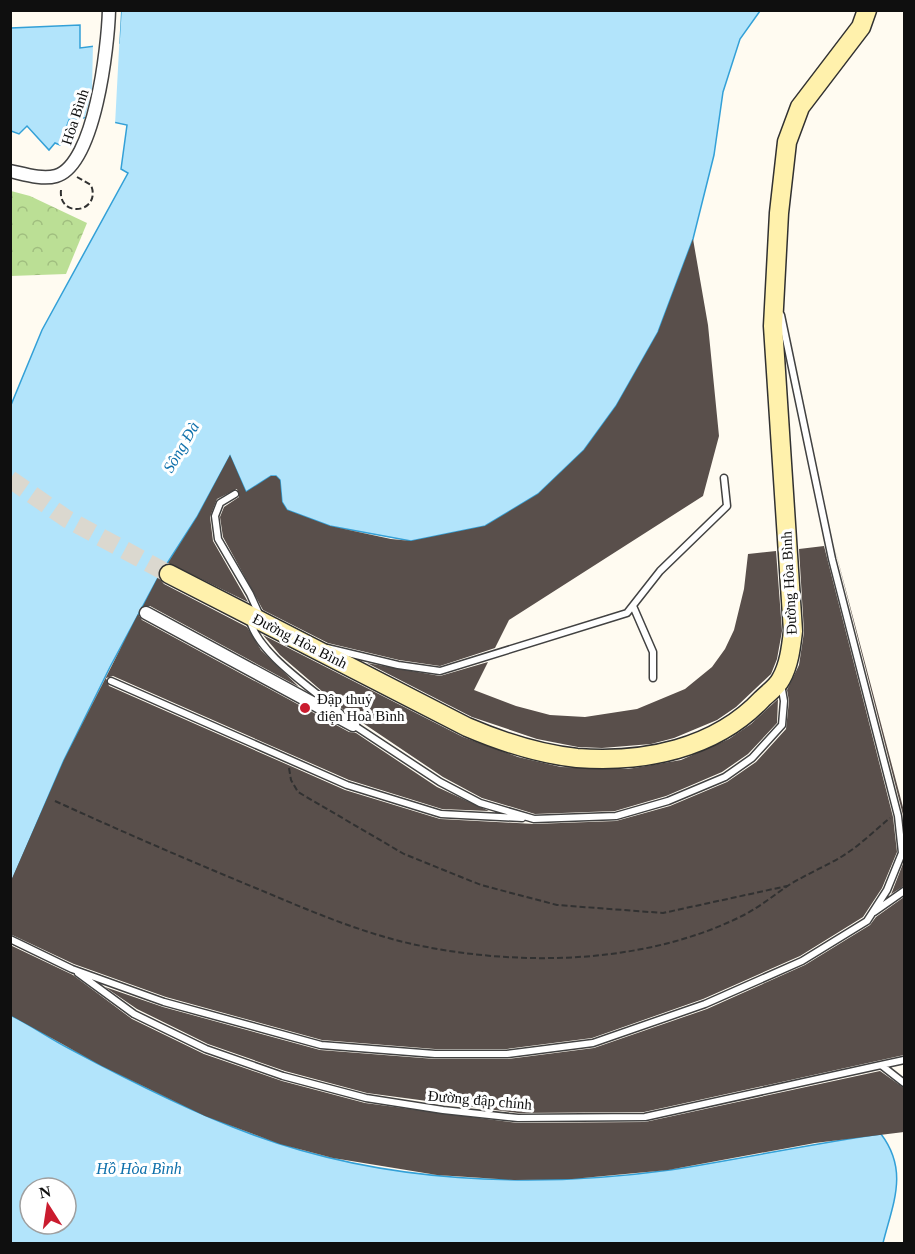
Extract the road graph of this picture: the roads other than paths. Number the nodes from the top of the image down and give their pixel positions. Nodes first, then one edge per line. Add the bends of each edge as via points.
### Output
1 (109, 10) edge
2 (867, 10) edge
3 (10, 171) edge
4 (777, 284) junction
5 (724, 478) dead end
6 (235, 494) dead end
7 (169, 574) tunnel mouth
8 (633, 606) junction
9 (146, 613) dead end
10 (255, 618) junction
11 (303, 643) junction
12 (653, 678) dead end
13 (111, 681) dead end
14 (781, 681) junction
15 (353, 724) junction
16 (534, 819) junction
17 (904, 891) edge
18 (871, 914) junction
19 (10, 939) edge
20 (72, 969) junction
21 (904, 1060) edge
22 (881, 1065) junction
23 (904, 1083) edge

1 - 3 street, Hòa Bình via 98,98 75,171 35,177
2 - 4 main road, Đường Hòa Bình via 861,27 800,107 787,141
4 - 14 main road, Đường Hòa Bình via 772,326 794,631
4 - 18 lane via 784,337 832,559 897,811 902,854 887,890
5 - 8 lane via 727,506 660,571
6 - 10 lane via 220,503 215,516 218,539 250,594
7 - 10 main road, Đường Hòa Bình
8 - 11 lane via 627,614 440,671
8 - 12 lane via 653,652
9 - 15 street
10 - 11 main road, Đường Hòa Bình
10 - 15 lane via 253,631 271,654
11 - 14 main road, Đường Hòa Bình via 467,727 506,743 575,758 661,754 709,739 748,714
13 - 16 lane via 347,785 441,813
14 - 16 lane via 782,725 752,758 725,777 668,801 616,816
15 - 16 lane via 470,798
17 - 18 lane
18 - 20 lane via 867,921 802,961 705,1004 593,1043 507,1054 435,1054 321,1045 164,1002
19 - 20 lane
20 - 22 lane, Đường đập chính via 134,1014 206,1049 283,1076 366,1098 443,1110 519,1118 645,1117
21 - 22 lane, Đường đập chính
22 - 23 lane

